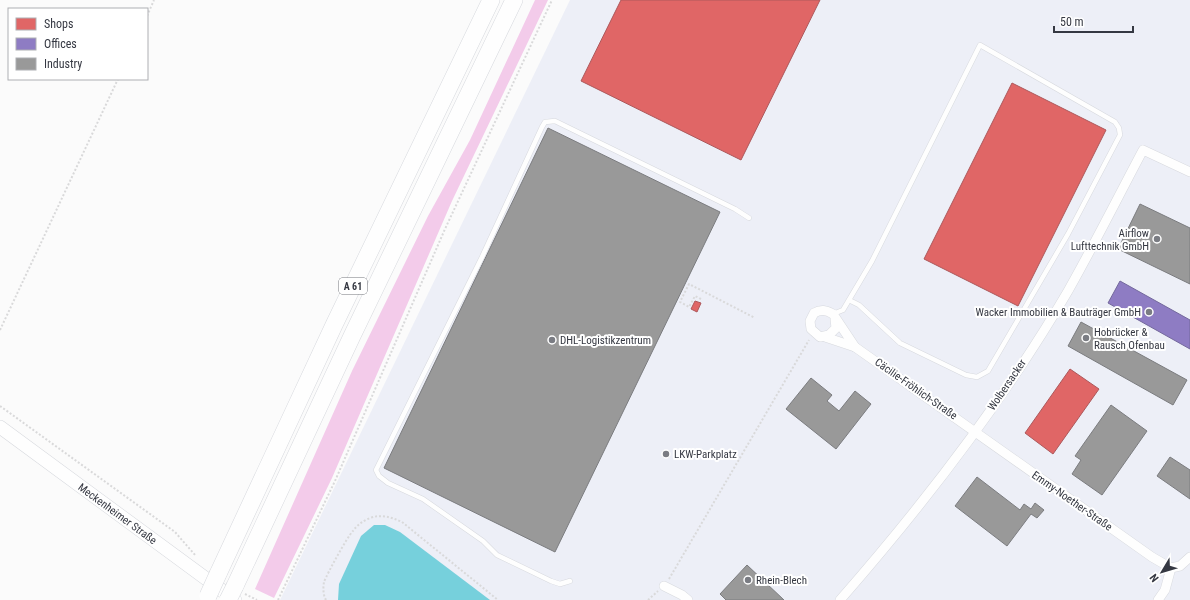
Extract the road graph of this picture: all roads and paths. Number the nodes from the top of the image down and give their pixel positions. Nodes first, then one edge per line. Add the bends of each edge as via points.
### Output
1 (154, 0) edge
2 (491, 0) edge
3 (514, 0) edge
4 (524, 0) edge
5 (552, 0) edge
6 (148, 14) edge
7 (118, 80) edge
8 (457, 119) junction
9 (1190, 172) edge
10 (749, 218) dead end
11 (701, 300) dead end
12 (849, 300) junction
13 (834, 316) junction
14 (755, 318) dead end
15 (0, 330) edge
16 (812, 331) junction
17 (825, 337) junction
18 (856, 347) junction
19 (0, 406) edge
20 (0, 427) edge
21 (976, 432) junction
22 (1190, 557) edge
23 (198, 558) dead end
24 (1171, 568) junction
25 (570, 582) dead end
26 (664, 586) joint
27 (235, 595) edge
28 (207, 598) edge
29 (257, 600) edge
30 (278, 600) edge
31 (326, 600) edge
32 (498, 600) edge
33 (688, 600) edge
34 (840, 600) edge
35 (1158, 600) edge

1 - 6 path
2 - 28 highway, A 61, bridge via 337,318
3 - 8 highway, A 61
4 - 8 highway, A 61 via 484,82
5 - 30 path via 445,229 335,481
7 - 15 path
8 - 27 highway, A 61 via 348,343
9 - 21 street, Wolbersacker via 1143,150 1068,291
10 - 25 lane via 555,121 545,122 542,127 447,328 376,470 388,483 423,499 483,541 497,555 551,581 560,584
11 - 14 path via 695,296 690,307 680,302 689,284
12 - 12 lane via 872,261 980,46 1115,122 1120,135 1068,234 988,371 977,377 966,375 900,343 859,305
12 - 13 lane via 843,310
13 - 16 street via 824,310 814,313 810,321
13 - 17 street via 836,328
13 - 18 street, Cäcilie-Fröhlich-Straße
16 - 17 street, Cäcilie-Fröhlich-Straße
16 - 26 path
17 - 18 street, Cäcilie-Fröhlich-Straße
18 - 21 street, Cäcilie-Fröhlich-Straße
19 - 23 path via 175,532
20 - 27 main road, Meckenheimer Straße
21 - 24 street, Emmy-Noether-Straße
21 - 34 street, Wolbersacker via 882,552
22 - 24 street via 1180,566
24 - 35 street via 1165,590
26 - 33 street
27 - 29 path
31 - 32 path via 323,595 324,582 352,532 360,523 380,516 402,522

